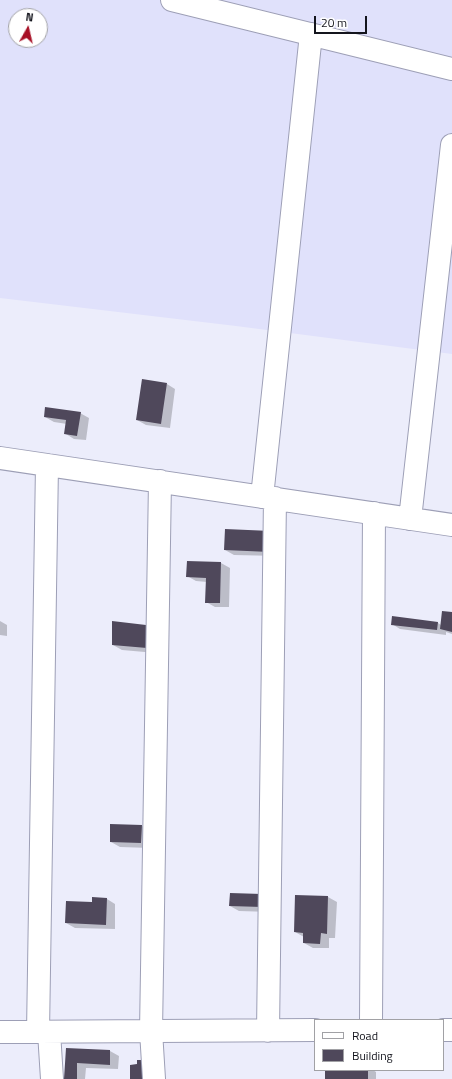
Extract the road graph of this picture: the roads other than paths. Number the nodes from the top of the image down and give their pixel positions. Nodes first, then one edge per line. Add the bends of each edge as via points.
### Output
1 (172, 0) edge
2 (311, 34) junction
3 (452, 68) edge
4 (452, 145) edge
5 (0, 458) edge
6 (47, 465) junction
7 (160, 481) junction
8 (269, 498) junction
9 (374, 513) junction
10 (410, 519) junction
11 (452, 525) edge
12 (372, 1019) edge
13 (268, 1030) junction
14 (314, 1030) edge
15 (151, 1031) junction
16 (0, 1032) edge
17 (43, 1032) junction
18 (52, 1079) edge
19 (154, 1079) edge

1 - 2 street
2 - 3 street
2 - 8 street
4 - 10 street
5 - 6 street
6 - 7 street
6 - 17 street
7 - 8 street
7 - 15 street
8 - 9 street
8 - 13 street
9 - 10 street
9 - 12 street
10 - 11 street
13 - 14 street
13 - 15 street
15 - 17 street
15 - 19 street
16 - 17 street
17 - 18 street

